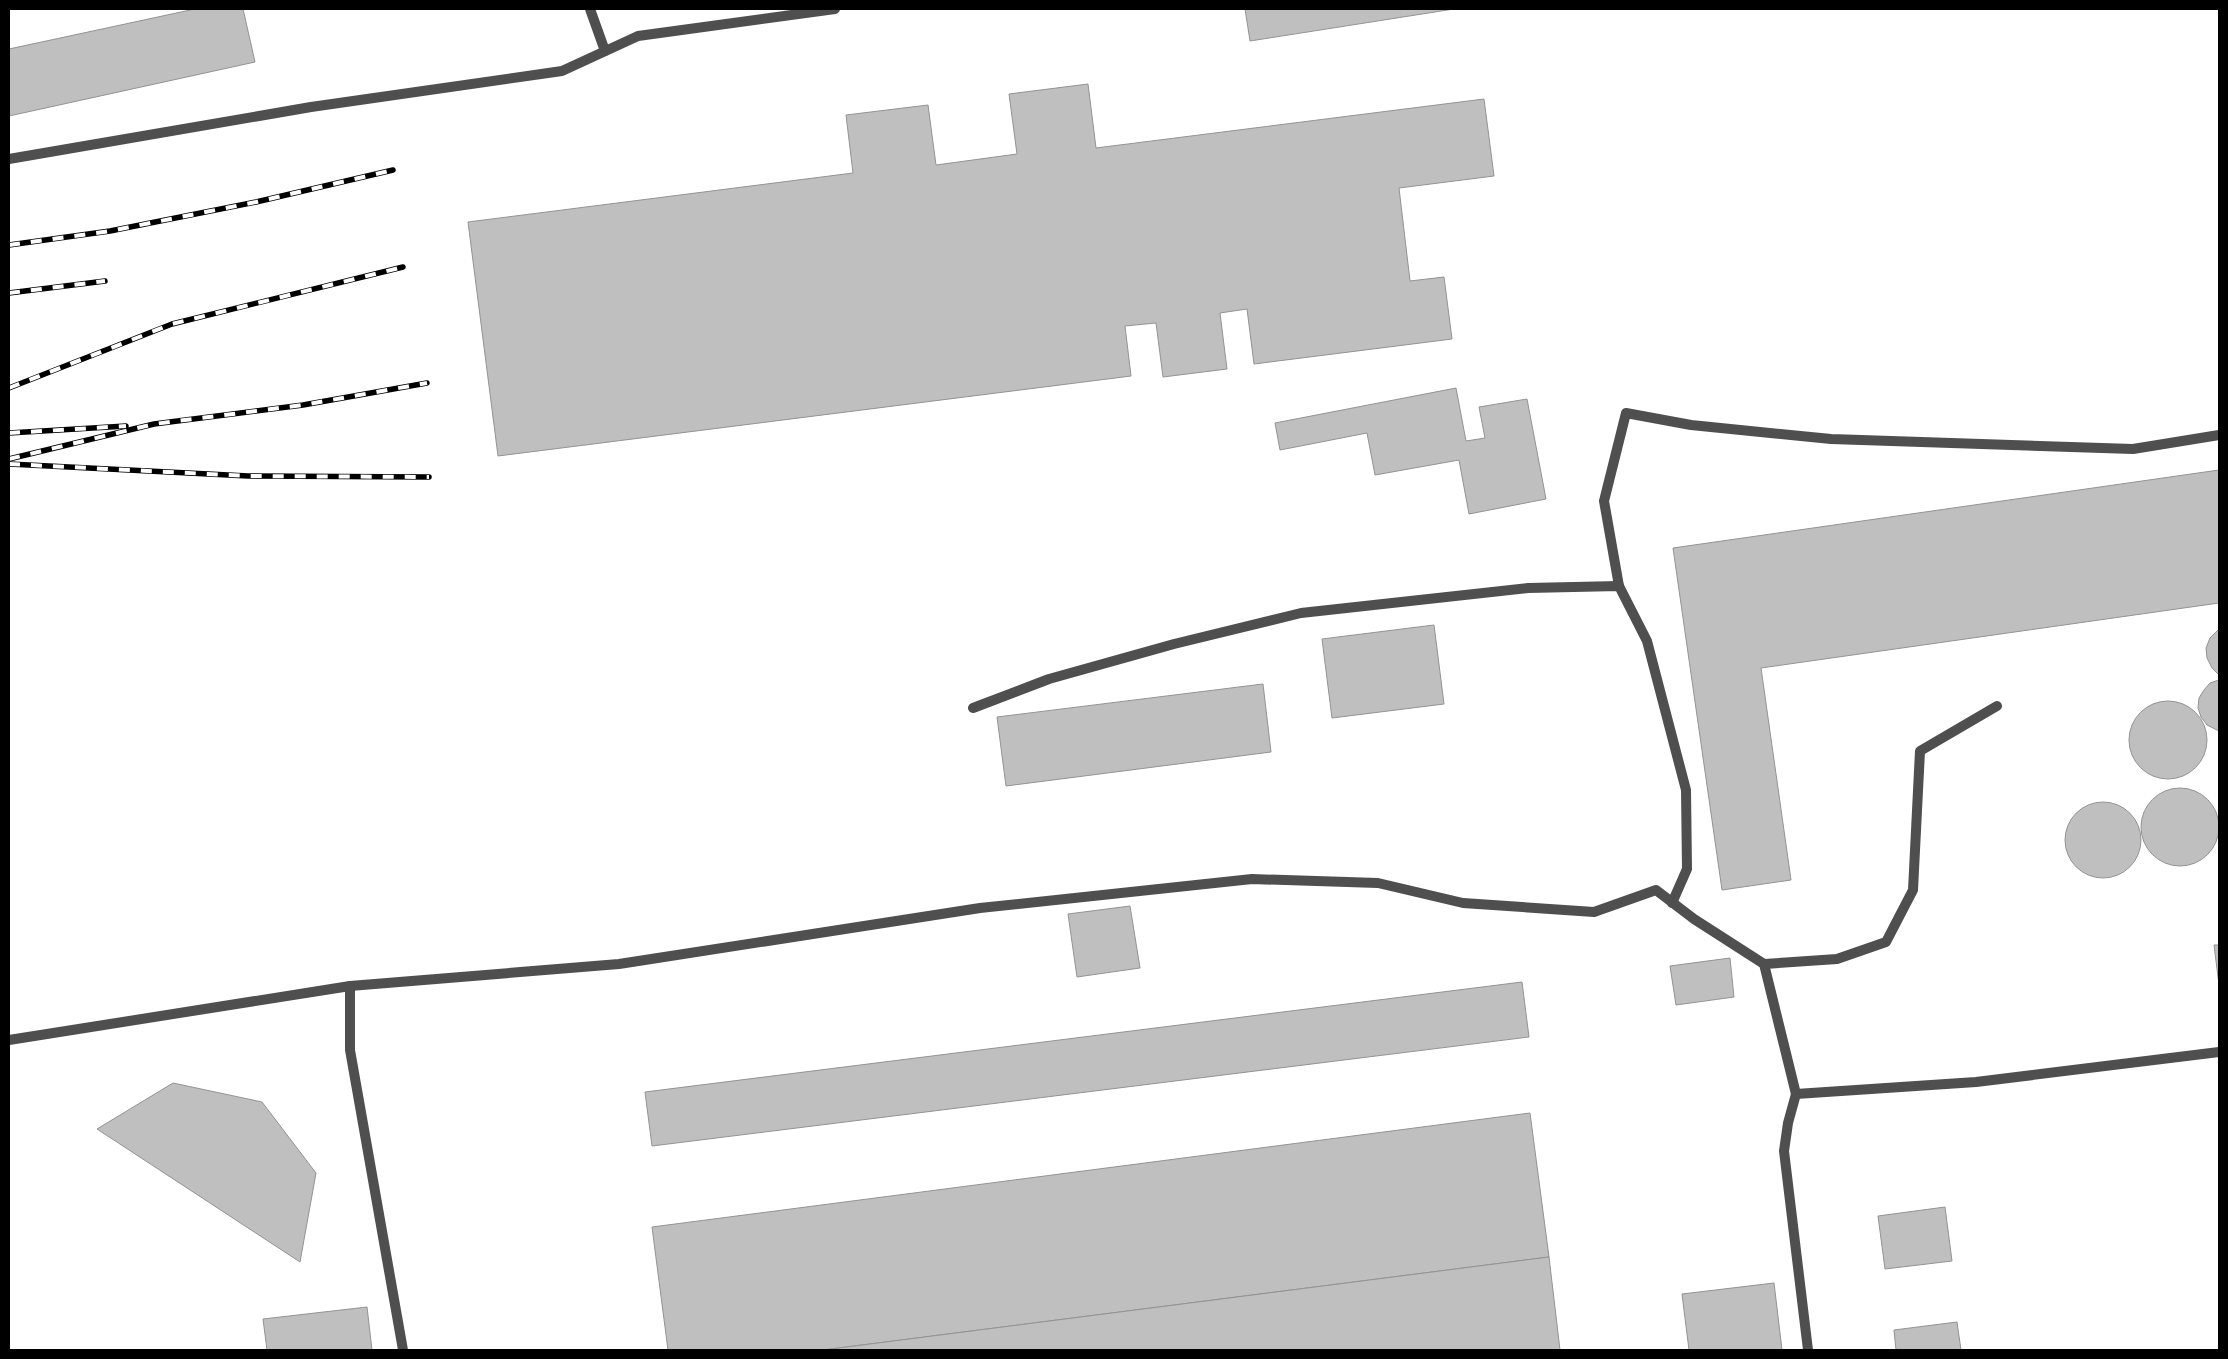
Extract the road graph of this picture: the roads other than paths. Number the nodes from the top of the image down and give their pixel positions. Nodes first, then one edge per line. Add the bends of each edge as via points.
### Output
1 (590, 9) edge
2 (835, 9) edge
3 (605, 51) junction
4 (9, 159) edge
5 (2219, 435) edge
6 (1619, 586) junction
7 (1997, 706) dead end
8 (973, 708) dead end
9 (1672, 902) junction
10 (1764, 964) junction
11 (350, 986) junction
12 (9, 1040) edge
13 (2219, 1052) edge
14 (1796, 1094) junction
15 (403, 1350) edge
16 (1808, 1350) edge

1 - 3 lane
2 - 3 lane via 638,36
3 - 4 lane via 562,71 310,106
5 - 6 lane via 2133,449 1830,439 1691,425 1626,413 1604,501
6 - 8 lane via 1528,588 1300,613 1049,679
6 - 9 lane via 1648,641 1686,790 1687,869
7 - 10 lane via 1920,751 1913,890 1886,942 1837,959
9 - 10 lane
9 - 11 lane via 1656,890 1594,912 1463,903 1378,884 1252,879 980,908 619,964
10 - 14 lane
11 - 12 lane
11 - 15 lane via 350,1050
13 - 14 lane via 1976,1082
14 - 16 lane via 1784,1152

